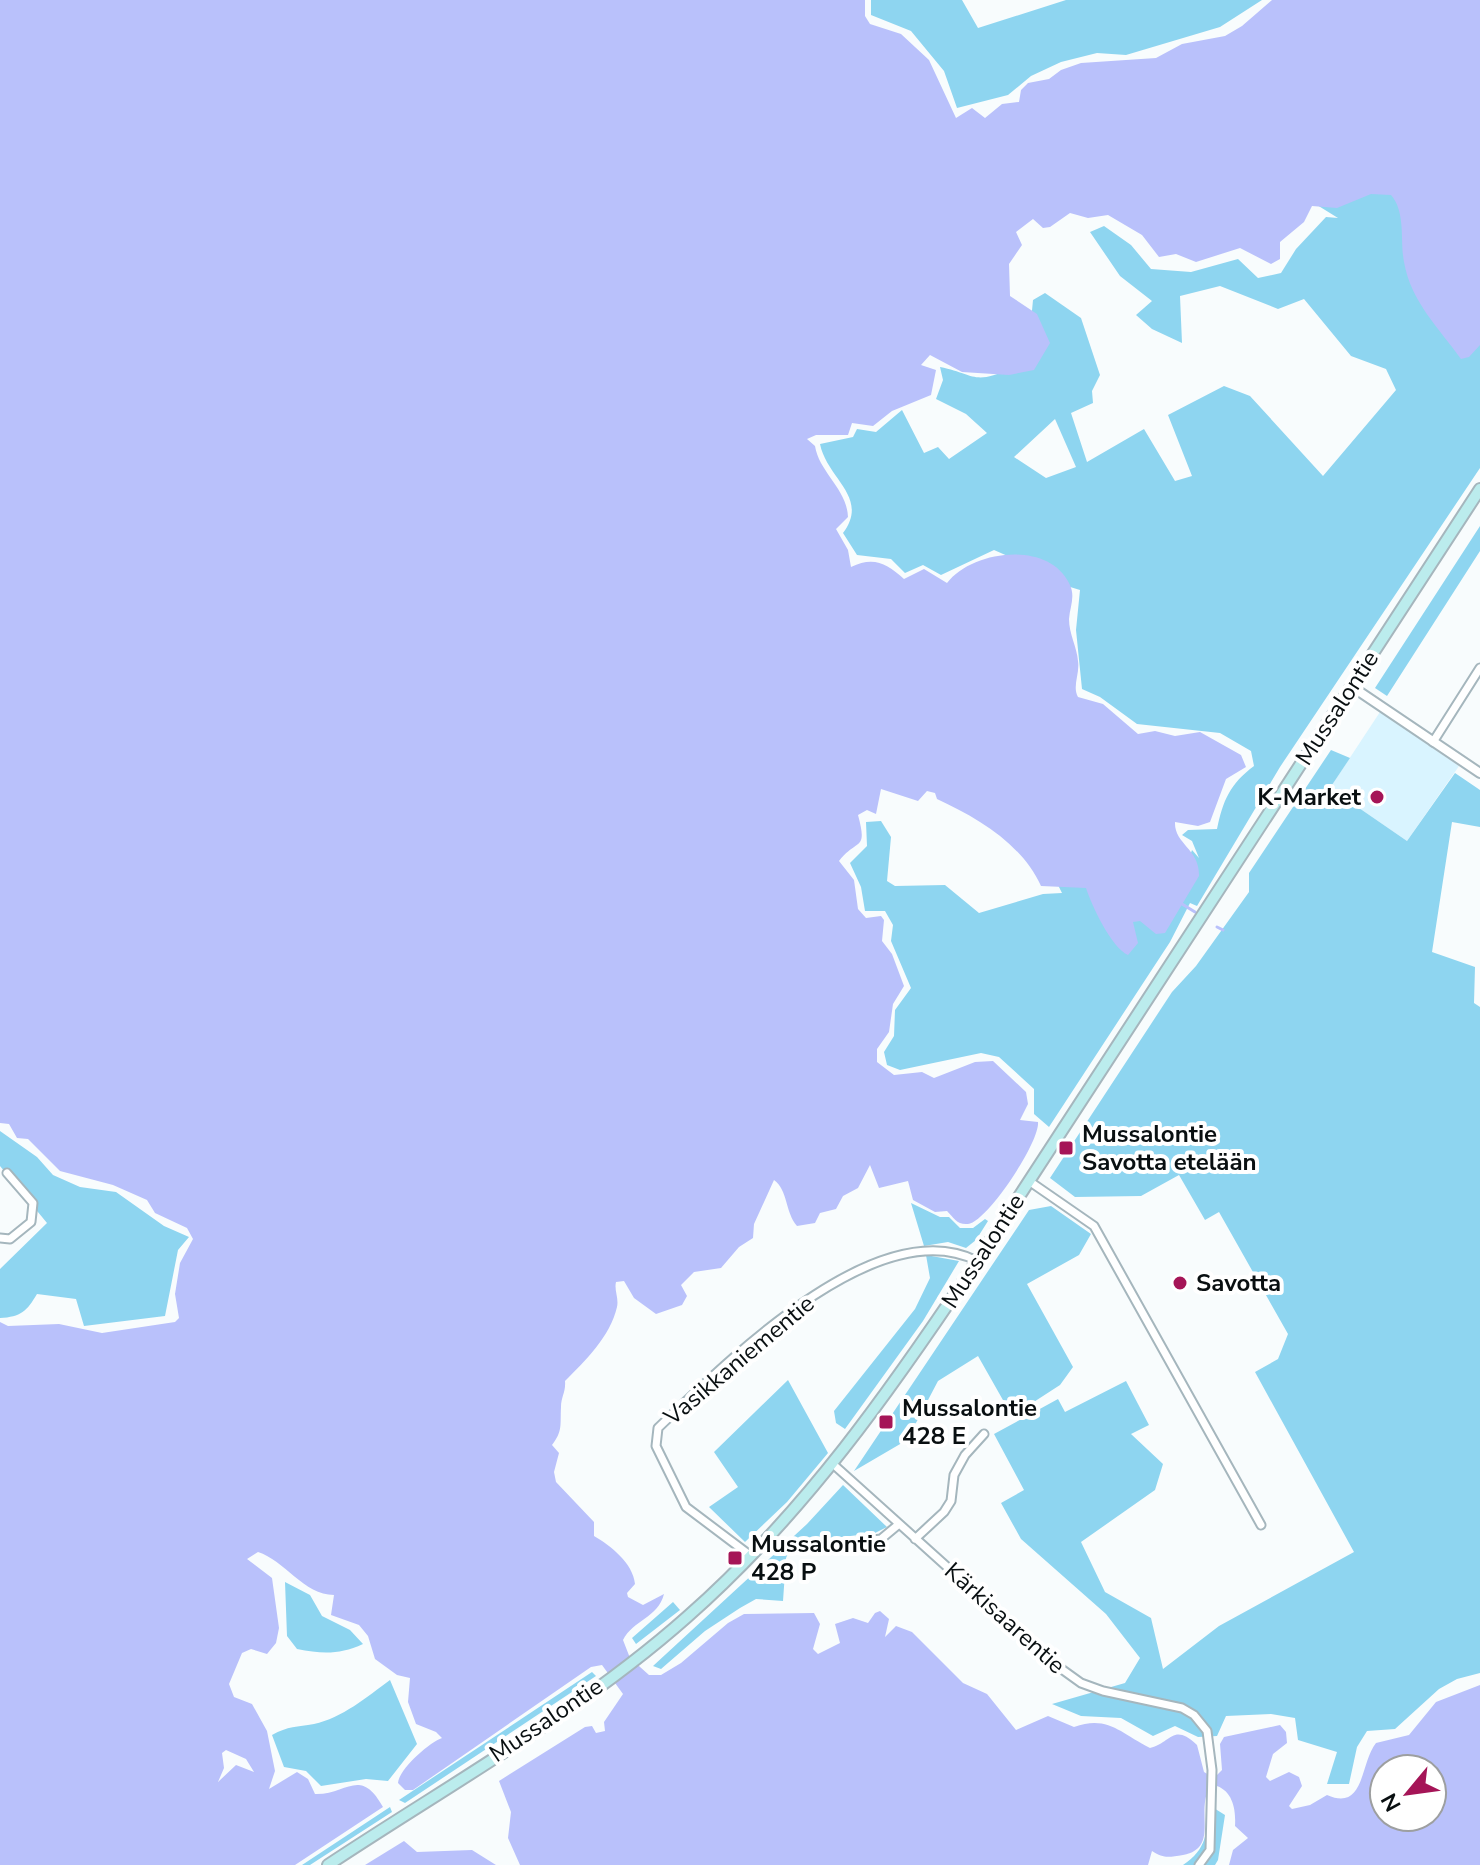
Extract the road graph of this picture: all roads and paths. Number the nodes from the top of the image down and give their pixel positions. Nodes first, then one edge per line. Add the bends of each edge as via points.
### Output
1 (1480, 489) edge
2 (1480, 668) edge
3 (1351, 686) junction
4 (1433, 742) junction
5 (1480, 773) edge
6 (7, 1173) dead end
7 (1029, 1181) junction
8 (0, 1238) edge
9 (977, 1261) junction
10 (984, 1434) dead end
11 (834, 1465) junction
12 (899, 1524) junction
13 (1261, 1525) dead end
14 (915, 1539) junction
15 (820, 1547) dead end
16 (751, 1556) junction
17 (328, 1865) edge
18 (1199, 1865) edge

1 - 3 main road, Mussalontie
2 - 4 street
3 - 4 street
3 - 7 main road, Mussalontie
4 - 5 street
6 - 8 street via 33,1203 31,1222 10,1239
7 - 9 main road, Mussalontie
7 - 13 street via 1094,1226
9 - 11 main road, Mussalontie
9 - 16 street, Vasikkaniementie via 946,1249 858,1268 787,1313 658,1428 656,1446 686,1507
10 - 14 street via 954,1475 944,1512
11 - 12 street, Kärkisaarentie
11 - 16 main road, Mussalontie
12 - 14 street, Kärkisaarentie
12 - 15 street via 881,1539
14 - 18 street, Kärkisaarentie via 1081,1683 1194,1715 1207,1731 1214,1797 1210,1850
16 - 17 main road, Mussalontie via 685,1619 604,1682

